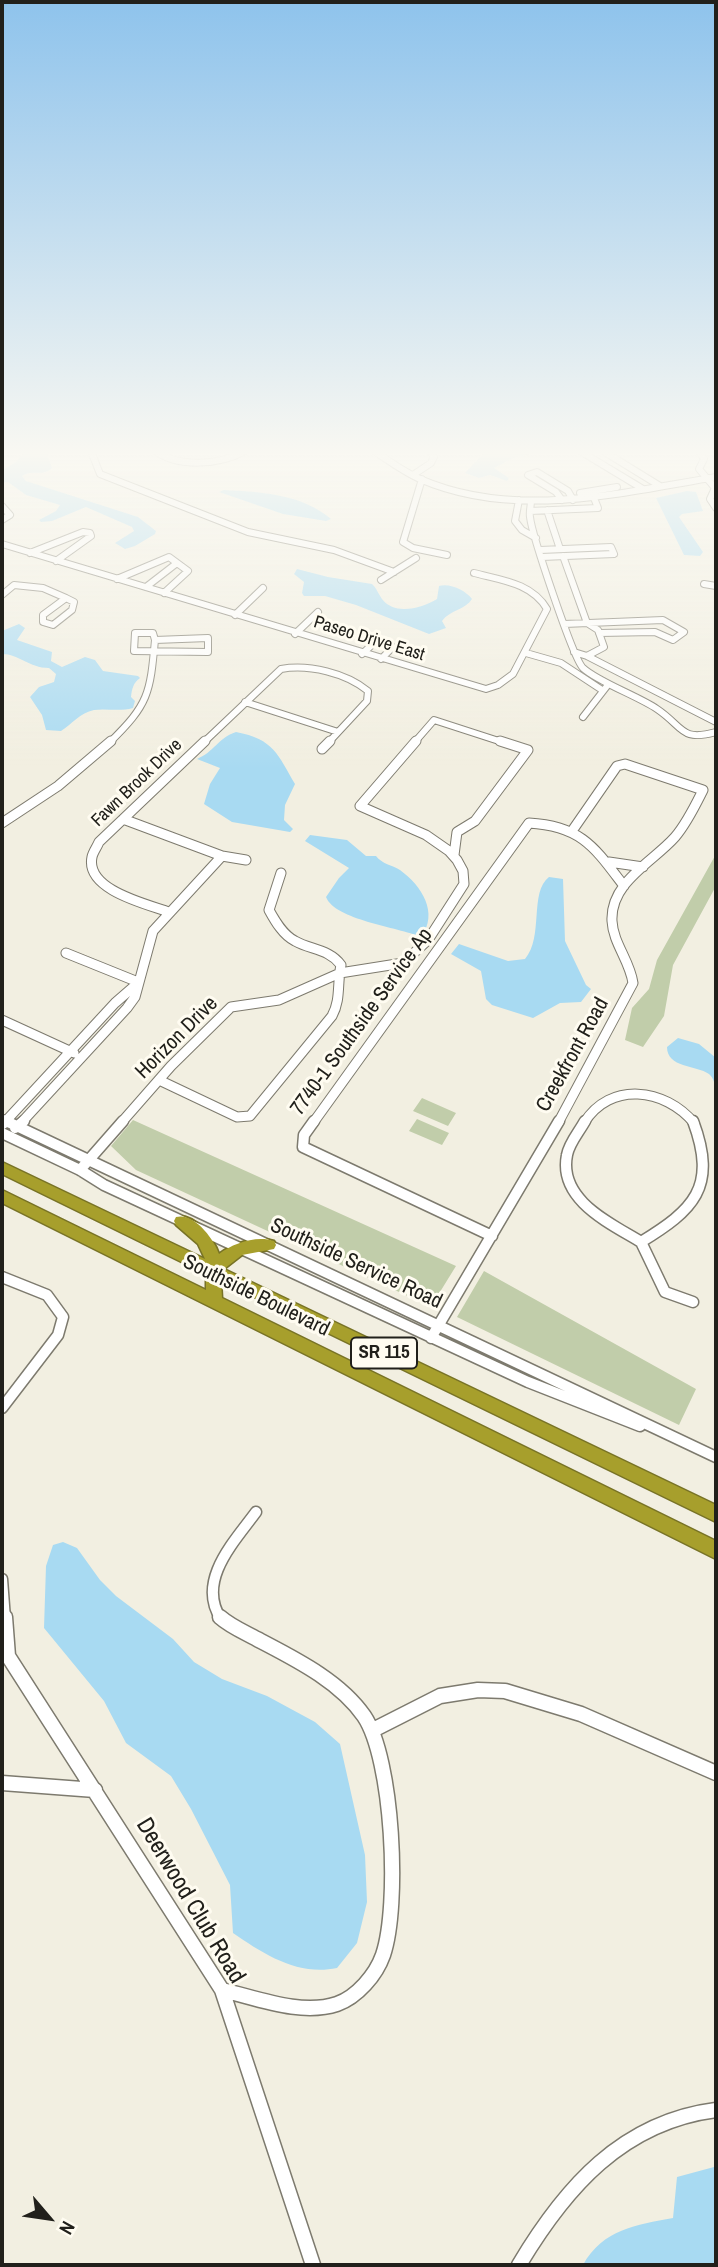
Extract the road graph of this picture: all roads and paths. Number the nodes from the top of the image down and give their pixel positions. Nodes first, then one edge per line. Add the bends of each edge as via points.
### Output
1 (42, 557) edge
2 (62, 557) edge
3 (353, 557) edge
4 (542, 557) edge
5 (564, 557) edge
6 (416, 558) dead end
7 (56, 561) junction
8 (177, 563) junction
9 (394, 572) junction
10 (474, 573) dead end
11 (117, 579) junction
12 (381, 580) dead end
13 (704, 584) dead end
14 (716, 586) edge
15 (146, 587) junction
16 (552, 587) junction
17 (264, 589) dead end
18 (529, 590) junction
19 (164, 593) junction
20 (2, 595) edge
21 (66, 598) junction
22 (548, 609) junction
23 (559, 610) junction
24 (318, 612) dead end
25 (235, 615) junction
26 (587, 623) junction
27 (564, 624) junction
28 (599, 633) junction
29 (295, 634) junction
30 (155, 640) junction
31 (153, 652) junction
32 (574, 652) junction
33 (526, 653) junction
34 (362, 654) junction
35 (587, 656) junction
36 (381, 659) junction
37 (610, 683) junction
38 (602, 690) junction
39 (245, 702) junction
40 (583, 717) dead end
41 (716, 722) edge
42 (338, 732) junction
43 (716, 732) edge
44 (322, 749) dead end
45 (123, 819) junction
46 (2, 823) edge
47 (572, 831) junction
48 (454, 855) junction
49 (222, 856) junction
50 (246, 860) dead end
51 (609, 862) junction
52 (643, 867) junction
53 (281, 873) dead end
54 (624, 886) junction
55 (169, 912) junction
56 (66, 953) dead end
57 (340, 973) junction
58 (138, 982) junction
59 (2, 1020) edge
60 (70, 1051) junction
61 (84, 1057) junction
62 (159, 1080) junction
63 (3, 1122) edge
64 (16, 1126) junction
65 (4, 1134) edge
66 (90, 1159) junction
67 (2, 1168) edge
68 (80, 1170) junction
69 (714, 1178) dead end
70 (708, 1195) dead end
71 (2, 1196) edge
72 (181, 1221) junction
73 (492, 1236) junction
74 (642, 1242) junction
75 (269, 1245) junction
76 (241, 1247) junction
77 (214, 1270) junction
78 (2, 1276) edge
79 (215, 1301) junction
80 (693, 1301) dead end
81 (439, 1324) junction
82 (431, 1338) junction
83 (2, 1408) edge
84 (693, 1446) junction
85 (716, 1457) edge
86 (256, 1512) dead end
87 (716, 1514) edge
88 (716, 1550) edge
89 (2, 1579) edge
90 (5, 1662) edge
91 (373, 1730) junction
92 (716, 1773) edge
93 (2, 1783) edge
94 (95, 1790) junction
95 (222, 1990) junction
96 (716, 2110) edge
97 (313, 2265) edge
98 (519, 2265) edge

1 - 7 street, Paseo Drive East
2 - 7 street
3 - 9 street
4 - 16 street
5 - 26 street
6 - 9 street
7 - 11 street, Paseo Drive East
8 - 11 street via 169,557
8 - 15 street
8 - 19 street via 188,573
9 - 12 street
10 - 18 street
11 - 15 street, Paseo Drive East
13 - 14 street
15 - 19 street, Paseo Drive East
16 - 18 street
16 - 23 street
17 - 25 street
18 - 22 street via 541,597
19 - 25 street, Paseo Drive East
20 - 21 street via 14,585 43,588
21 - 21 street via 74,603 72,610 53,625 43,622 43,615
22 - 23 street
22 - 33 street via 531,635
23 - 27 street
24 - 29 street
25 - 29 street, Paseo Drive East
26 - 27 street
26 - 28 street
26 - 28 street via 663,620 684,632 673,640 655,632
27 - 32 street
28 - 35 street via 604,647
29 - 34 street, Paseo Drive East
30 - 31 street
30 - 31 street via 153,633 135,633 134,651
30 - 31 street via 208,638 208,652
31 - 46 street via 150,693 138,714 51,794
32 - 35 street
32 - 37 street via 582,667
33 - 36 street, Paseo Drive East via 513,672 486,689
33 - 38 street via 561,663
34 - 36 street, Paseo Drive East
34 - 36 street via 375,642 393,647
35 - 41 street
37 - 38 street
37 - 43 street via 668,715 686,735
38 - 40 street
39 - 42 street
39 - 42 street, Fawn Brook Drive via 287,667 310,668 358,683 368,691 367,701
39 - 45 street, Fawn Brook Drive
42 - 44 street
45 - 49 street
45 - 55 street, Fawn Brook Drive via 94,849 92,872 110,889
47 - 51 street, 7740-1 Southside Service Ap
47 - 52 street via 617,766 625,764 703,790 674,838
47 - 73 street, 7740-1 Southside Service Ap via 529,823 304,1135 303,1147
48 - 48 street via 422,832 360,806 435,720 528,750 475,821 457,832
48 - 57 street, Horizon Drive via 465,875 460,893 410,959
49 - 50 street
49 - 55 street
51 - 52 street
51 - 54 street, 7740-1 Southside Service Ap
52 - 54 street
53 - 57 street via 269,910 291,938 338,960
54 - 73 street, Creekfront Road via 616,897 611,920 633,983
55 - 58 street via 153,931
56 - 58 street
57 - 62 street, Horizon Drive via 279,1000 231,1007
57 - 62 street via 339,1003 332,1016 250,1116 237,1116
58 - 60 street
58 - 61 street via 127,1009
59 - 60 street
60 - 61 street
60 - 63 street
61 - 64 street
62 - 66 street, Horizon Drive
63 - 64 street, Southside Service Road
64 - 65 street
64 - 66 street, Southside Service Road
65 - 68 street, Southside Service Road
66 - 68 street, Horizon Drive
66 - 75 street, Southside Service Road
67 - 77 highway, Southside Boulevard / SR 115
68 - 72 street, Southside Service Road
69 - 74 street via 704,1137 677,1106 638,1093 620,1094 597,1104 567,1154 569,1180 592,1212
70 - 74 street
71 - 79 highway, Southside Boulevard / SR 115
72 - 76 street, Southside Service Road
72 - 77 highway via 206,1243
73 - 81 street
74 - 80 street via 665,1292
75 - 76 highway
75 - 81 street, Southside Service Road
76 - 77 highway via 225,1256
76 - 82 street, Southside Service Road
77 - 79 highway
77 - 87 highway, Southside Boulevard / SR 115
78 - 83 street via 47,1295 63,1317 58,1335
79 - 88 highway, Southside Boulevard / SR 115
81 - 82 street
81 - 84 street, Southside Service Road
82 - 84 street, Southside Service Road via 528,1382
84 - 85 street, Southside Service Road
86 - 91 street via 223,1559 209,1597 211,1609 333,1684
89 - 90 street, Deerwood Club Road
90 - 94 street, Deerwood Club Road
91 - 92 street via 440,1696 505,1691 581,1714
91 - 95 street via 384,1765 390,1888 389,1935 378,1966 351,1997 335,2005 294,2005
93 - 94 street
94 - 95 street, Deerwood Club Road
95 - 97 street, Deerwood Club Road
96 - 98 street via 671,2116 608,2155 577,2186

